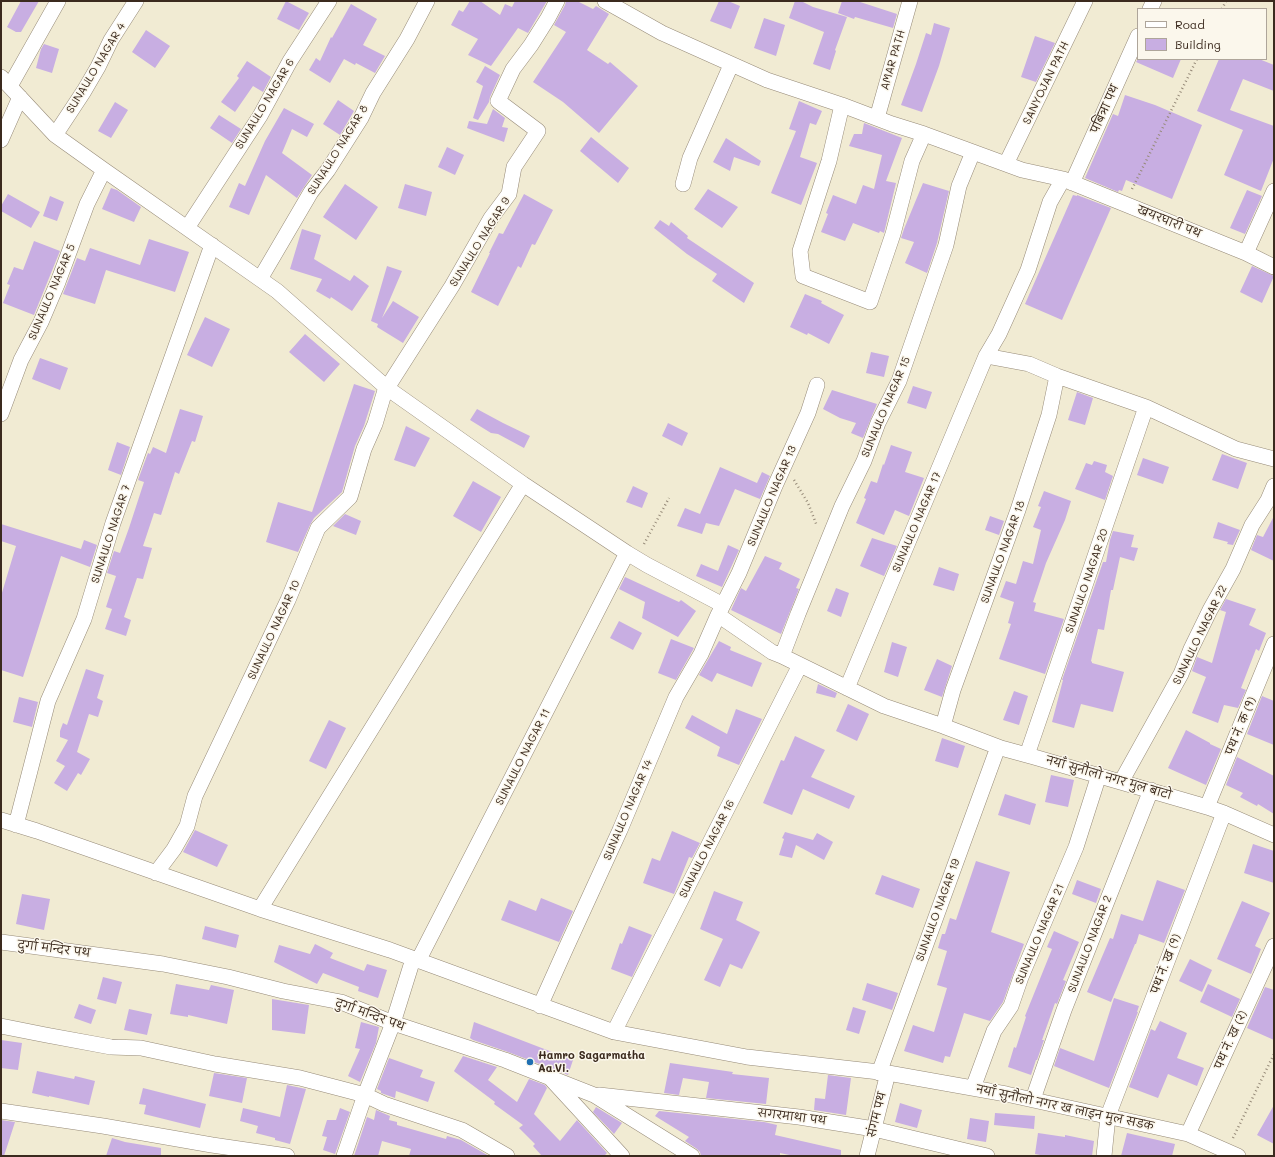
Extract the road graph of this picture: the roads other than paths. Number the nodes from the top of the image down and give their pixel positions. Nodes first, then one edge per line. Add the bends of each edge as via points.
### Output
1 (58, 1) edge
2 (136, 1) edge
3 (329, 1) edge
4 (428, 1) edge
5 (557, 1) edge
6 (604, 1) edge
7 (910, 1) edge
8 (1085, 1) edge
9 (1137, 38) edge
10 (731, 65) junction
11 (10, 87) edge
12 (842, 105) junction
13 (877, 118) junction
14 (924, 134) junction
15 (55, 135) junction
16 (1, 140) edge
17 (973, 152) junction
18 (1006, 164) junction
19 (104, 170) junction
20 (1067, 181) junction
21 (683, 184) dead end
22 (1274, 191) edge
23 (187, 228) junction
24 (212, 245) junction
25 (1246, 253) junction
26 (1274, 267) edge
27 (260, 278) junction
28 (986, 356) junction
29 (1057, 376) junction
30 (817, 386) dead end
31 (387, 388) junction
32 (1146, 407) junction
33 (1, 414) edge
34 (1274, 459) edge
35 (523, 484) junction
36 (1274, 486) edge
37 (632, 556) junction
38 (721, 610) junction
39 (1274, 644) edge
40 (782, 656) junction
41 (800, 665) junction
42 (847, 688) junction
43 (944, 726) junction
44 (998, 747) junction
45 (1027, 755) junction
46 (1099, 776) junction
47 (1121, 782) junction
48 (1151, 790) junction
49 (1207, 807) junction
50 (1224, 813) junction
51 (1, 820) edge
52 (16, 825) junction
53 (1274, 835) edge
54 (156, 873) junction
55 (260, 909) junction
56 (1, 942) edge
57 (1274, 946) edge
58 (416, 960) junction
59 (540, 1006) junction
60 (393, 1023) junction
61 (1, 1026) edge
62 (614, 1032) junction
63 (884, 1073) junction
64 (549, 1077) junction
65 (972, 1088) junction
66 (365, 1095) junction
67 (594, 1095) junction
68 (1033, 1099) junction
69 (1, 1111) edge
70 (1108, 1116) junction
71 (874, 1129) junction
72 (1188, 1134) junction
73 (1232, 1154) edge
74 (287, 1156) edge
75 (344, 1156) edge
76 (506, 1156) edge
77 (622, 1156) edge
78 (692, 1156) edge
79 (867, 1156) edge
80 (987, 1156) edge
81 (1104, 1156) edge

1 - 11 street
2 - 15 street, SUNAULO NAGAR 4 via 111,40 84,91
3 - 23 street, SUNAULO NAGAR 6 via 290,61 260,116
4 - 27 street, SUNAULO NAGAR 8 via 373,92 361,118
5 - 31 street, SUNAULO NAGAR 9 via 531,45 513,69 498,101 538,131 514,167 509,194 491,218 452,286
6 - 10 street, खयरघारी पथ via 662,33
7 - 13 street, AMAR PATH
8 - 18 street, SANYOJAN PATH
9 - 20 street, पबित्रा पथ
10 - 12 street, खयरघारी पथ
10 - 21 street via 690,158
11 - 15 street, नयाँ सुनौलो नगर मुल बाटो
11 - 16 street
12 - 13 street, खयरघारी पथ
12 - 14 street via 829,162 800,251 804,276 870,302 893,234 912,161
13 - 14 street, खयरघारी पथ
14 - 17 street, खयरघारी पथ
15 - 19 street, नयाँ सुनौलो नगर मुल बाटो
17 - 18 street, खयरघारी पथ
17 - 40 street, SUNAULO NAGAR 15 via 959,186 946,245 899,381 842,506
18 - 20 street, खयरघारी पथ
19 - 23 street, नयाँ सुनौलो नगर मुल बाटो
19 - 33 street, SUNAULO NAGAR 5 via 87,204 41,322 21,360
20 - 25 street, खयरघारी पथ
20 - 28 street, पबित्रा पथ via 1050,202 1028,270 999,334
22 - 25 street
23 - 24 street, नयाँ सुनौलो नगर मुल बाटो
24 - 27 street, नयाँ सुनौलो नगर मुल बाटो
24 - 52 street, SUNAULO NAGAR 7 via 113,524 84,619 48,701
25 - 26 street, खयरघारी पथ
27 - 31 street, नयाँ सुनौलो नगर मुल बाटो
28 - 29 street via 1029,364
28 - 42 street, SUNAULO NAGAR 17
29 - 32 street
29 - 43 street, SUNAULO NAGAR 18 via 1049,415 1018,510 953,690
30 - 38 street, SUNAULO NAGAR 13 via 808,413
31 - 35 street, नयाँ सुनौलो नगर मुल बाटो
31 - 54 street, SUNAULO NAGAR 10 via 364,449 350,497 318,528 288,600 195,796 188,826
32 - 34 street via 1236,449
32 - 45 street, SUNAULO NAGAR 20
35 - 37 street, नयाँ सुनौलो नगर मुल बाटो
35 - 55 street
36 - 47 street, SUNAULO NAGAR 22 via 1210,610 1181,674
37 - 38 street, नयाँ सुनौलो नगर मुल बाटो
37 - 58 street, SUNAULO NAGAR 11
38 - 40 street, नयाँ सुनौलो नगर मुल बाटो via 772,652
38 - 59 street, SUNAULO NAGAR 14 via 701,654 676,697 620,830
39 - 49 street, पथ नं. क (१)
40 - 41 street, नयाँ सुनौलो नगर मुल बाटो
41 - 42 street, नयाँ सुनौलो नगर मुल बाटो
41 - 62 street, SUNAULO NAGAR 16
42 - 43 street, नयाँ सुनौलो नगर मुल बाटो via 884,706
43 - 44 street, नयाँ सुनौलो नगर मुल बाटो
44 - 45 street, नयाँ सुनौलो नगर मुल बाटो
44 - 63 street, SUNAULO NAGAR 19
45 - 46 street, नयाँ सुनौलो नगर मुल बाटो
46 - 47 street, नयाँ सुनौलो नगर मुल बाटो
46 - 65 street, SUNAULO NAGAR 21 via 1076,847 1021,976 1011,1006 994,1032
47 - 48 street, नयाँ सुनौलो नगर मुल बाटो
48 - 49 street, नयाँ सुनौलो नगर मुल बाटो
48 - 68 street, SUNAULO NAGAR 2 via 1064,1010
49 - 50 street, नयाँ सुनौलो नगर मुल बाटो
50 - 53 street, नयाँ सुनौलो नगर मुल बाटो
50 - 70 street, पथ नं. ख (१)
51 - 52 street, नयाँ सुनौलो नगर ख लाइन मुल सडक
52 - 54 street, नयाँ सुनौलो नगर ख लाइन मुल सडक
54 - 55 street, नयाँ सुनौलो नगर ख लाइन मुल सडक
55 - 58 street, नयाँ सुनौलो नगर ख लाइन मुल सडक
56 - 60 street, दुर्गा मन्दिर पथ via 163,964 228,977 341,1002
57 - 72 street, पथ नं. ख (२)
58 - 59 street, नयाँ सुनौलो नगर ख लाइन मुल सडक
58 - 60 street, SUNAULO NAGAR 11
59 - 62 street, नयाँ सुनौलो नगर ख लाइन मुल सडक
60 - 64 street, दुर्गा मन्दिर पथ
60 - 66 street, SUNAULO NAGAR 11
61 - 66 street via 111,1047 141,1048 215,1064 300,1078
62 - 63 street, नयाँ सुनौलो नगर ख लाइन मुल सडक via 747,1057
63 - 65 street, नयाँ सुनौलो नगर ख लाइन मुल सडक
63 - 71 street, संगम पथ
64 - 67 street, दुर्गा मन्दिर पथ
64 - 77 street
65 - 68 street, नयाँ सुनौलो नगर ख लाइन मुल सडक
66 - 75 street, SUNAULO NAGAR 11
66 - 76 street via 384,1104 462,1130
67 - 71 street, सगरमाथा पथ via 799,1117
67 - 78 street, दुर्गा मन्दिर पथ
68 - 70 street, नयाँ सुनौलो नगर ख लाइन मुल सडक
69 - 74 street
70 - 72 street, नयाँ सुनौलो नगर ख लाइन मुल सडक
70 - 81 street, पथ नं. ख (१)
71 - 79 street, संगम पथ
71 - 80 street, सगरमाथा पथ
72 - 73 street, नयाँ सुनौलो नगर ख लाइन मुल सडक

